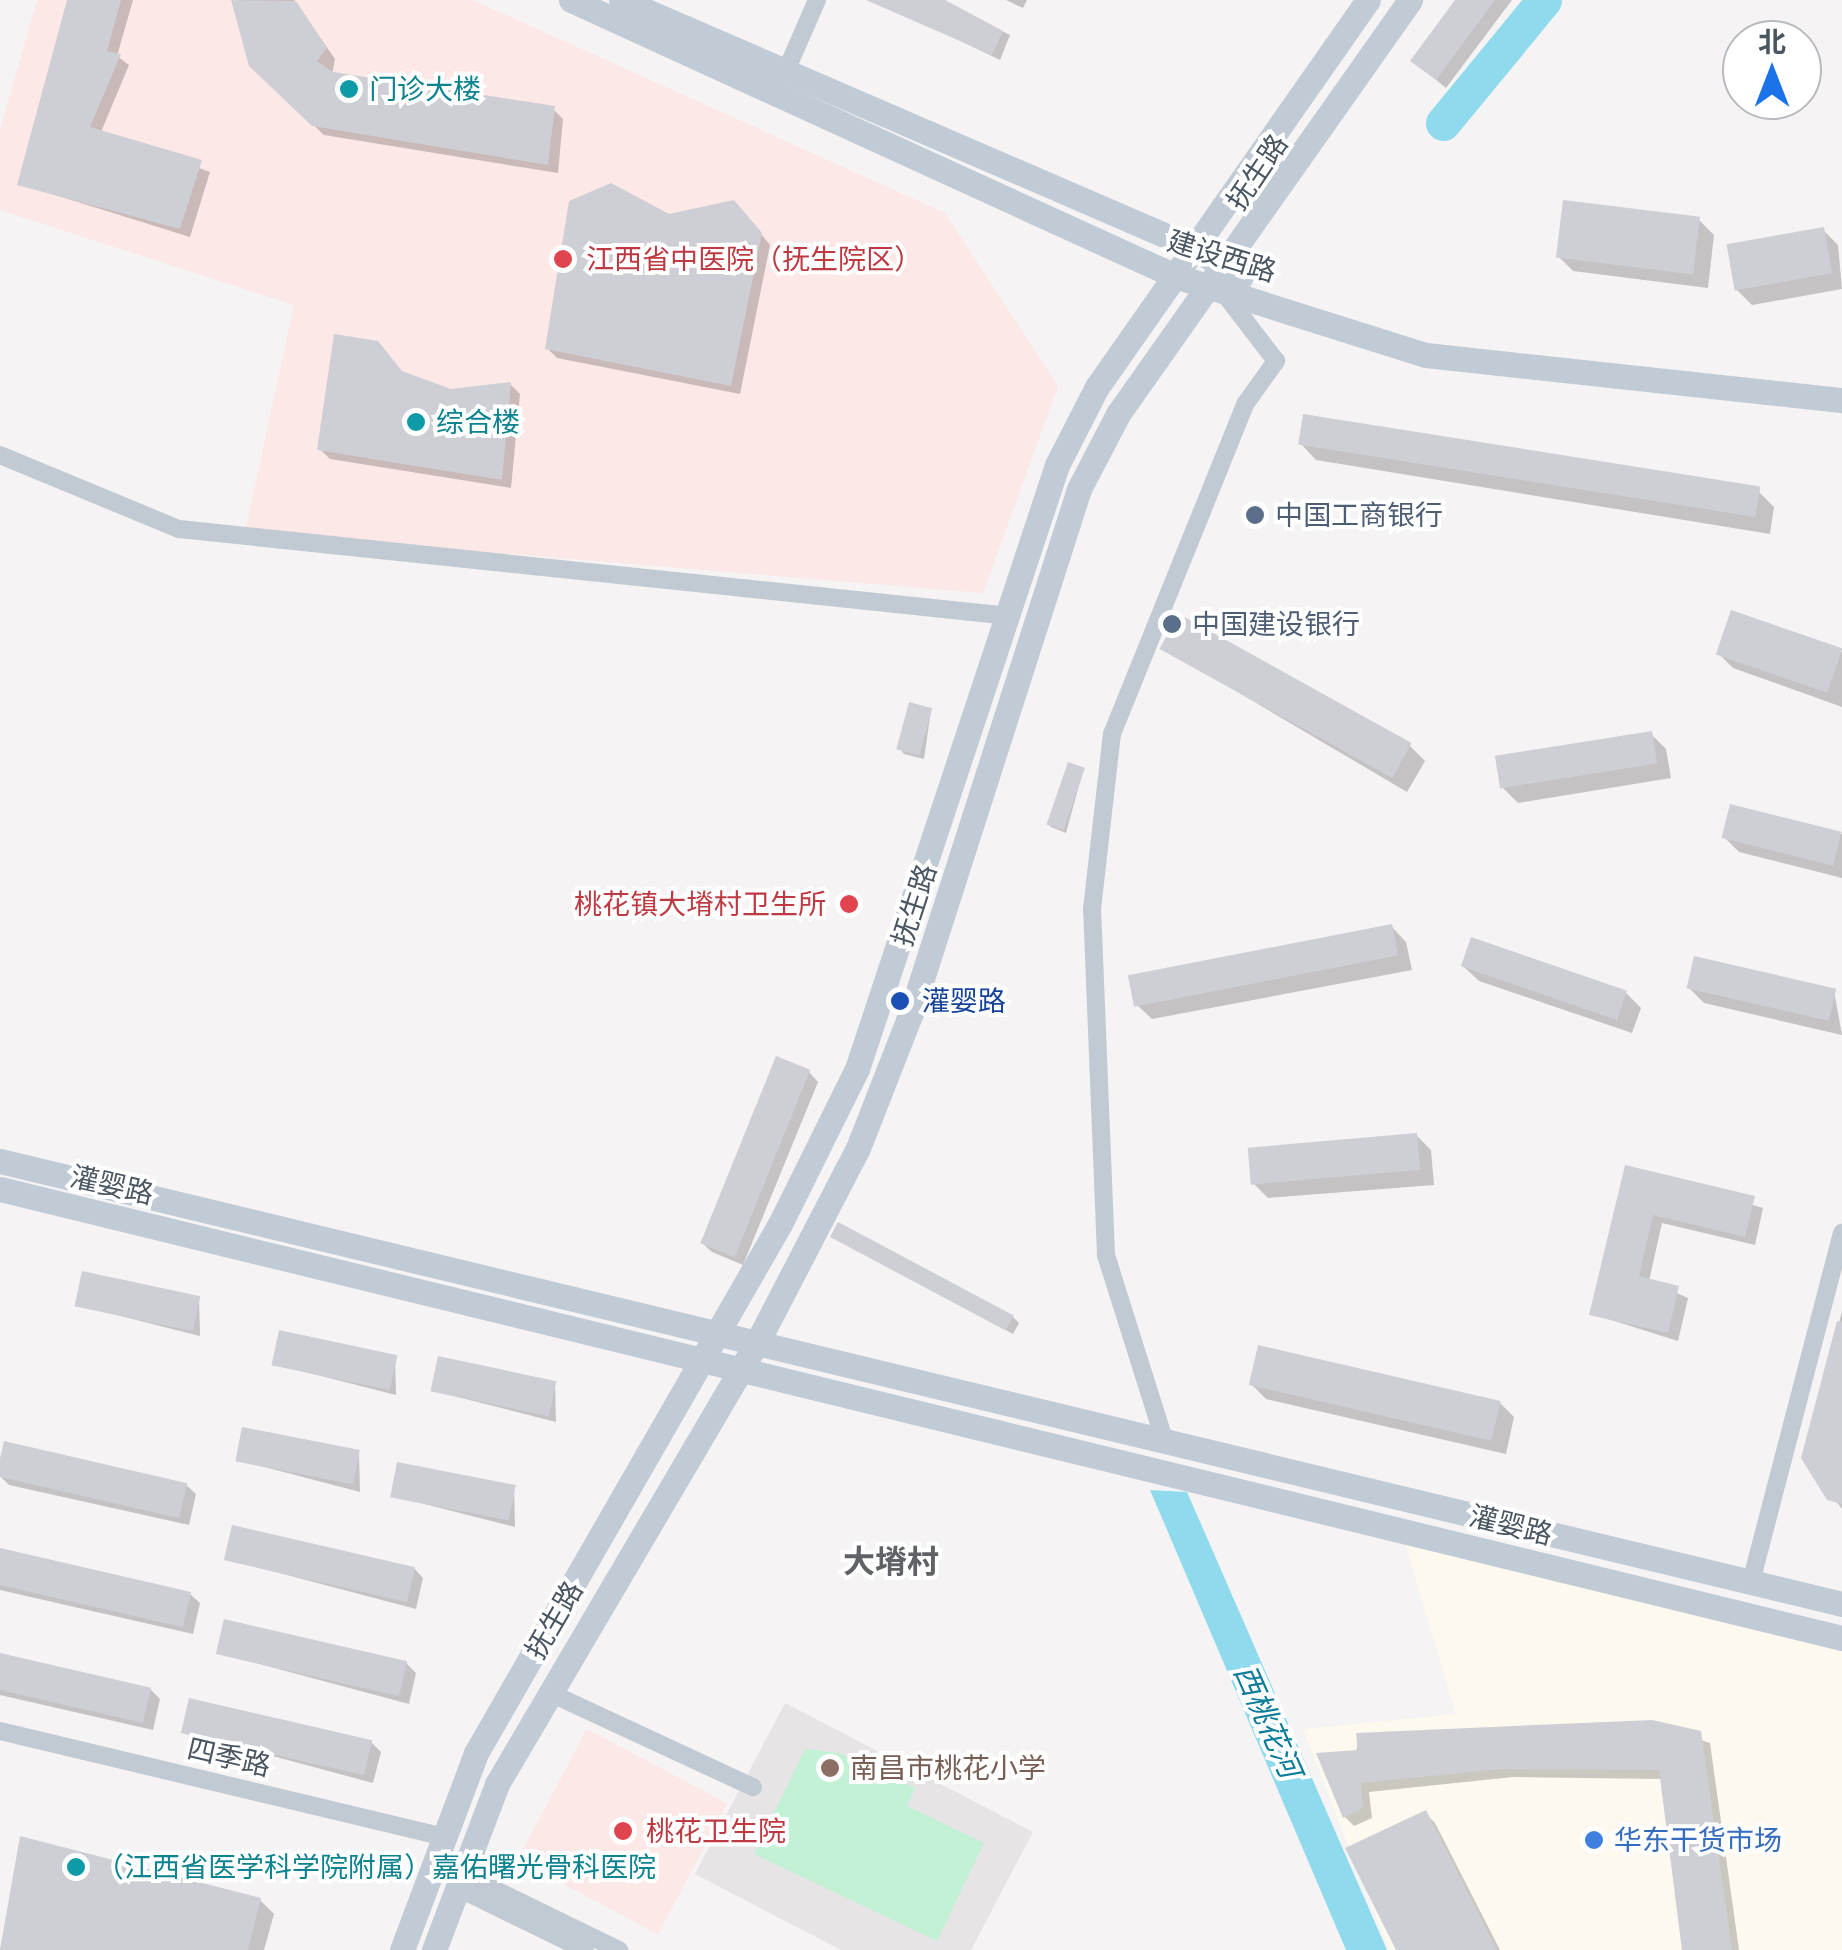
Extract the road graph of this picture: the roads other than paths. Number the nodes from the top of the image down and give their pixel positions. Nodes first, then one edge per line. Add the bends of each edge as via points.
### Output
1 (572, 0) edge
2 (622, 0) edge
3 (817, 0) edge
4 (1368, 0) edge
5 (1410, 0) edge
6 (786, 70) junction
7 (1194, 248) junction
8 (1174, 276) junction
9 (1222, 278) junction
10 (1842, 388) edge
11 (1842, 400) edge
12 (0, 455) edge
13 (1008, 616) junction
14 (0, 1161) edge
15 (0, 1189) edge
16 (1842, 1232) edge
17 (721, 1328) junction
18 (760, 1337) junction
19 (704, 1357) junction
20 (743, 1366) junction
21 (1163, 1436) junction
22 (1751, 1582) junction
23 (1842, 1604) edge
24 (1842, 1638) edge
25 (548, 1692) junction
26 (0, 1732) edge
27 (753, 1787) dead end
28 (445, 1836) junction
29 (460, 1881) junction
30 (402, 1950) edge
31 (434, 1950) edge
32 (586, 1950) edge
33 (618, 1950) edge

1 - 8 main road, 建设西路
2 - 6 main road, 建设西路
3 - 6 street
4 - 7 main road, 抚生路
5 - 9 main road, 抚生路
6 - 7 main road, 建设西路
7 - 8 main road, 抚生路
7 - 9 main road, 建设西路
8 - 9 main road, 建设西路
8 - 13 main road, 抚生路 via 1097,387 1057,465
9 - 10 main road, 建设西路 via 1429,341
9 - 11 main road, 建设西路 via 1426,354
9 - 18 main road, 抚生路 via 1118,414 1079,489 911,1013 858,1148
9 - 21 street via 1276,360 1246,403 1112,734 1092,909 1106,1255
12 - 13 street via 180,528
13 - 17 main road, 抚生路 via 858,1070
14 - 17 main road, 灌婴路
15 - 19 main road, 灌婴路
16 - 22 street
17 - 18 main road, 灌婴路
17 - 19 main road, 抚生路
18 - 20 main road, 抚生路
18 - 21 main road, 灌婴路
19 - 20 main road, 灌婴路
19 - 28 main road, 抚生路 via 476,1753
20 - 24 main road, 灌婴路
20 - 25 main road, 抚生路
21 - 22 main road, 灌婴路
22 - 23 main road, 灌婴路
25 - 27 street
25 - 29 main road, 抚生路 via 497,1784
26 - 28 street, 四季路
28 - 30 main road, 抚生路
29 - 31 main road, 抚生路
29 - 32 street
29 - 33 street

